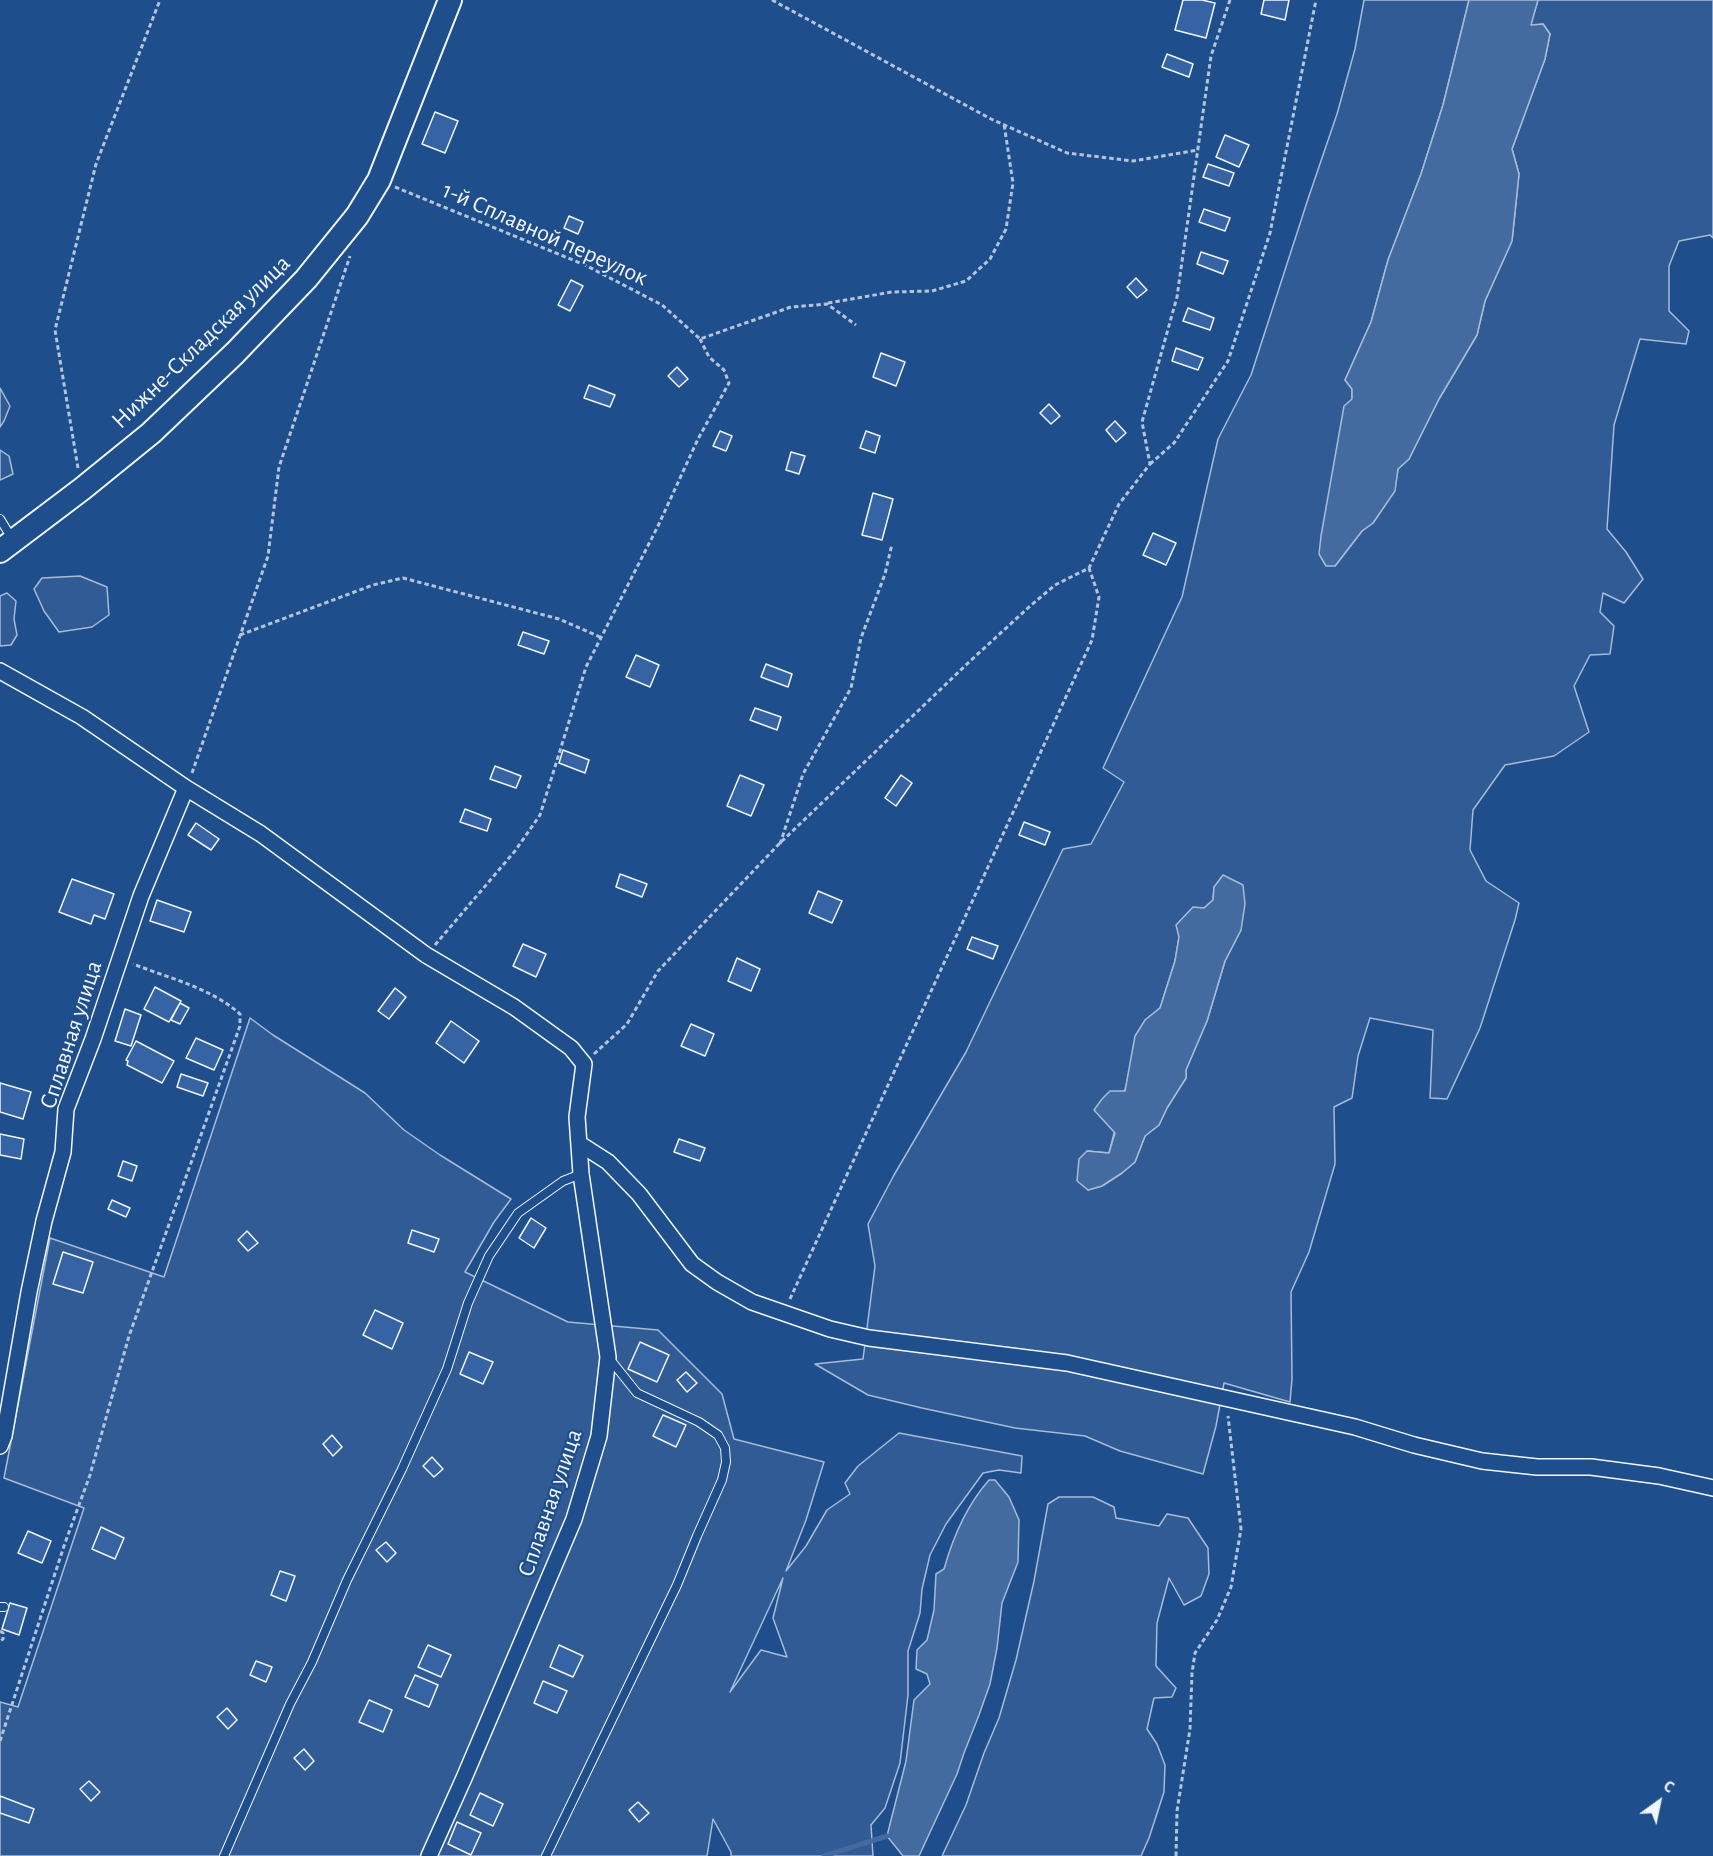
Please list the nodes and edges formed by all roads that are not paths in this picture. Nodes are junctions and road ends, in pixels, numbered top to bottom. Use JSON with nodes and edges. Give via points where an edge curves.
{"nodes":[{"id":1,"x":450,"y":0,"type":"edge"},
{"id":2,"x":0,"y":519,"type":"edge"},
{"id":3,"x":7,"y":546,"type":"edge"},
{"id":4,"x":0,"y":671,"type":"edge"},
{"id":5,"x":186,"y":788,"type":"junction"},
{"id":6,"x":580,"y":1144,"type":"junction"},
{"id":7,"x":581,"y":1174,"type":"junction"},
{"id":8,"x":608,"y":1357,"type":"junction"},
{"id":9,"x":0,"y":1446,"type":"edge"},
{"id":10,"x":1713,"y":1488,"type":"edge"},
{"id":11,"x":224,"y":1856,"type":"edge"},
{"id":12,"x":429,"y":1856,"type":"edge"},
{"id":13,"x":546,"y":1856,"type":"edge"}],
"edges":[{"from":1,"to":3,"type":"street","name":"Нижне-Складская улица","via":[[379,180],[357,216],[306,279],[151,433]]},
{"from":2,"to":3,"type":"lane"},
{"from":4,"to":5,"type":"street","via":[[82,717]]},
{"from":5,"to":6,"type":"street","name":"Сплавная улица","via":[[261,834],[426,955],[514,1007],[571,1048],[584,1064],[577,1118]]},
{"from":5,"to":9,"type":"street","name":"Сплавная улица","via":[[141,896],[66,1109],[63,1152],[44,1221]]},
{"from":6,"to":7,"type":"street","name":"Сплавная улица"},
{"from":6,"to":10,"type":"street","via":[[608,1162],[639,1194],[692,1264],[752,1302],[830,1329],[869,1338],[1067,1363],[1355,1427],[1482,1461],[1591,1467]]},
{"from":7,"to":8,"type":"street","name":"Сплавная улица"},
{"from":7,"to":11,"type":"lane","via":[[562,1181],[518,1213],[489,1256],[468,1303],[447,1369],[290,1704]]},
{"from":8,"to":12,"type":"street","name":"Сплавная улица","via":[[599,1436],[574,1519]]},
{"from":8,"to":13,"type":"lane","via":[[637,1393],[718,1435],[726,1462],[677,1585]]}]}
